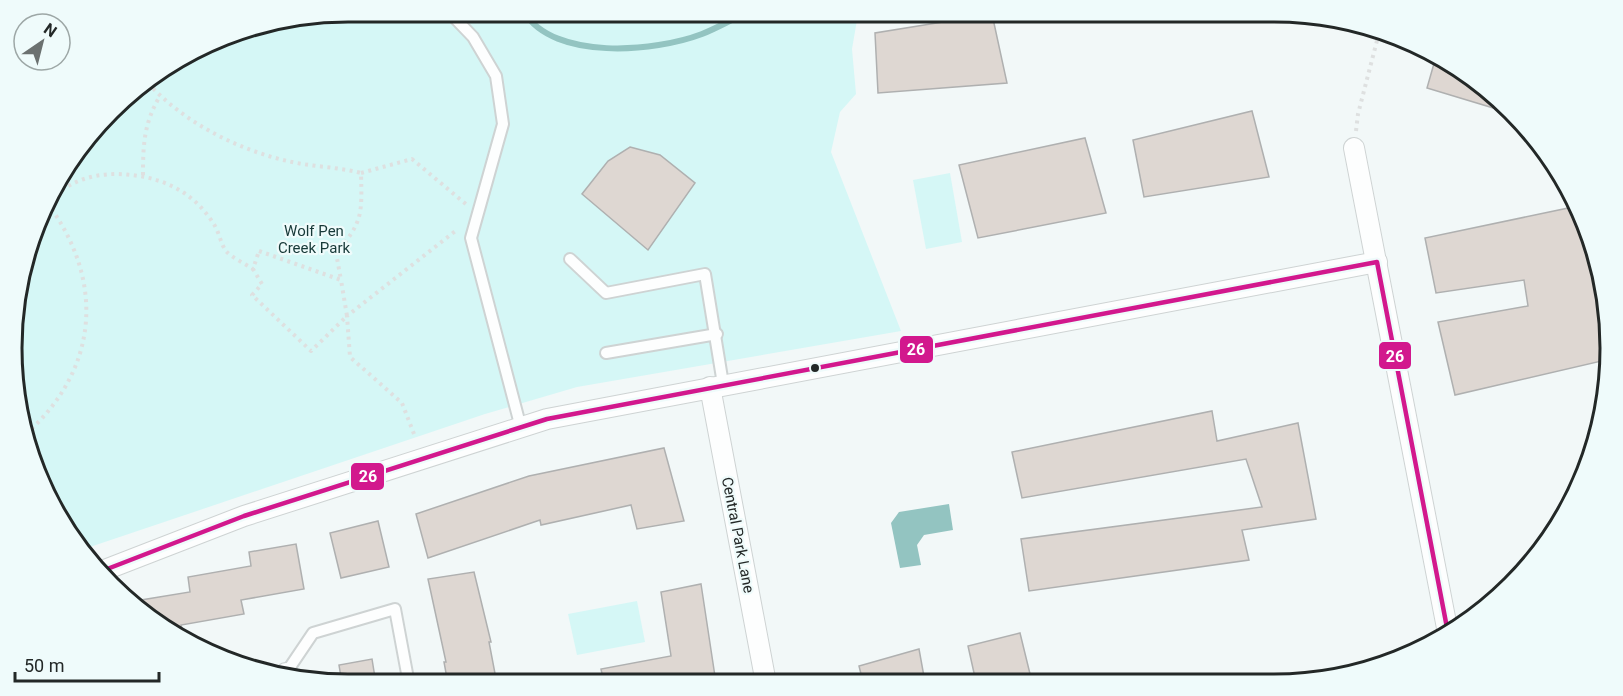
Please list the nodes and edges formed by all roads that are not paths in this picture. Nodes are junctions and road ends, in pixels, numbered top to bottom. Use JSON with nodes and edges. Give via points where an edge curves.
{"nodes":[{"id":1,"x":459,"y":22,"type":"edge"},
{"id":2,"x":1354,"y":148,"type":"road end"},
{"id":3,"x":570,"y":260,"type":"dead end"},
{"id":4,"x":1377,"y":262,"type":"junction"},
{"id":5,"x":717,"y":334,"type":"junction"},
{"id":6,"x":606,"y":353,"type":"dead end"},
{"id":7,"x":716,"y":386,"type":"junction"},
{"id":8,"x":521,"y":428,"type":"junction"},
{"id":9,"x":108,"y":568,"type":"edge"},
{"id":10,"x":1446,"y":625,"type":"edge"},
{"id":11,"x":289,"y":668,"type":"edge"},
{"id":12,"x":407,"y":674,"type":"edge"},
{"id":13,"x":764,"y":674,"type":"edge"}],
"edges":[{"from":1,"to":8,"type":"lane","via":[[473,37],[496,76],[503,124],[471,238]]},
{"from":2,"to":4,"type":"street"},
{"from":3,"to":5,"type":"lane","via":[[606,293],[705,273]]},
{"from":4,"to":7,"type":"street"},
{"from":4,"to":10,"type":"street"},
{"from":5,"to":6,"type":"lane"},
{"from":5,"to":7,"type":"lane"},
{"from":7,"to":8,"type":"street","via":[[547,419]]},
{"from":7,"to":13,"type":"street","name":"Central Park Lane"},
{"from":8,"to":9,"type":"street","via":[[244,516]]},
{"from":11,"to":12,"type":"lane","via":[[313,633],[395,609]]}]}
